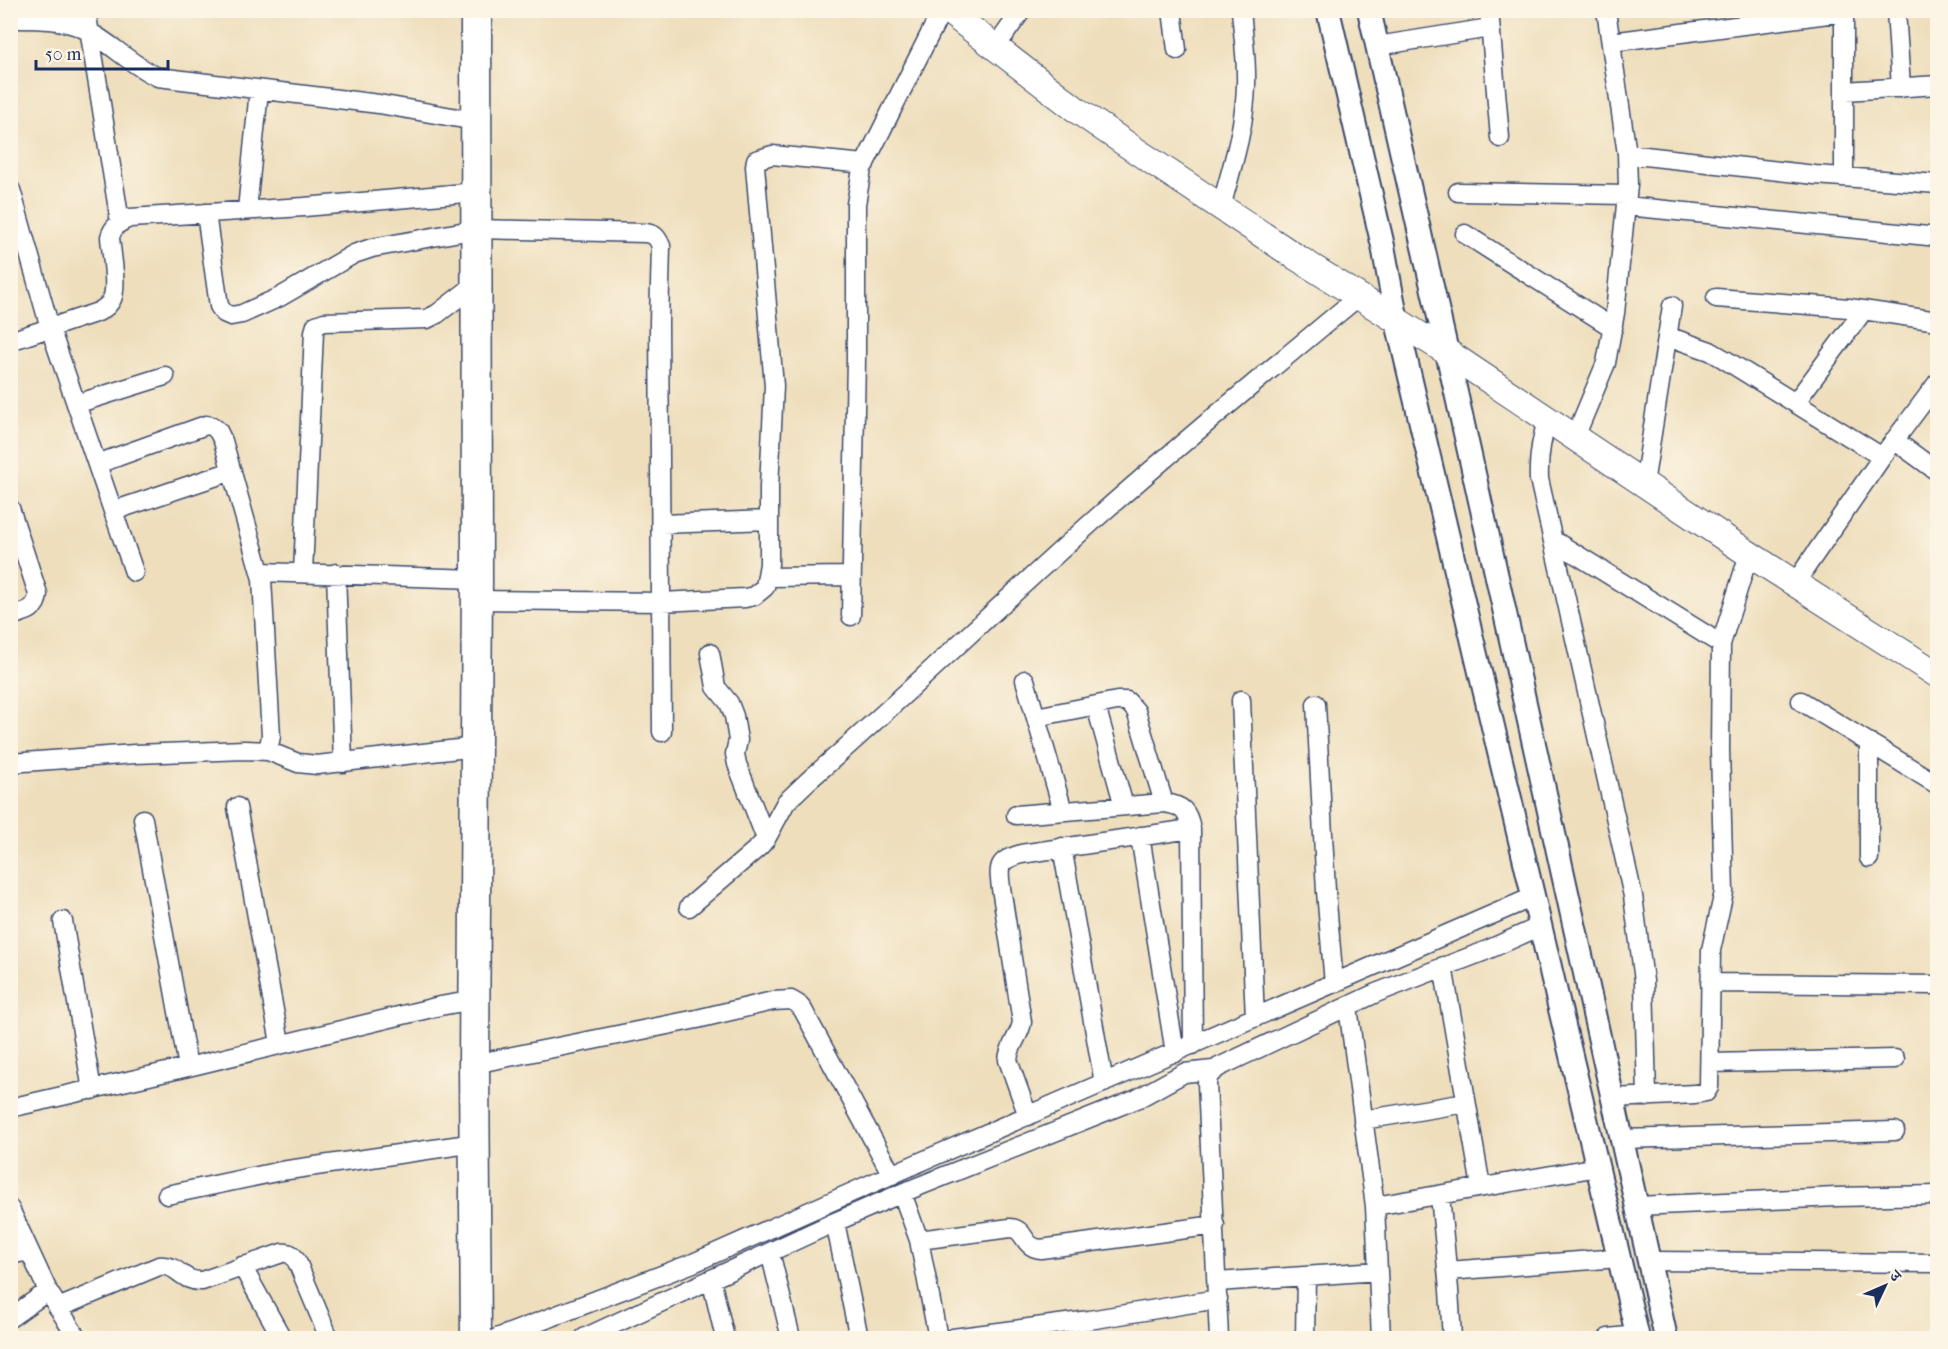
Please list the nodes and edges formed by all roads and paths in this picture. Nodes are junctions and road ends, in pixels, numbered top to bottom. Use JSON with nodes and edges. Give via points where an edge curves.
{"nodes":[{"id":1,"x":86,"y":10,"type":"edge"},
{"id":2,"x":476,"y":10,"type":"edge"},
{"id":3,"x":942,"y":10,"type":"edge"},
{"id":4,"x":947,"y":10,"type":"edge"},
{"id":5,"x":1022,"y":10,"type":"edge"},
{"id":6,"x":1172,"y":10,"type":"edge"},
{"id":7,"x":1241,"y":10,"type":"edge"},
{"id":8,"x":1328,"y":10,"type":"edge"},
{"id":9,"x":1369,"y":10,"type":"edge"},
{"id":10,"x":1606,"y":10,"type":"edge"},
{"id":11,"x":1896,"y":10,"type":"edge"},
{"id":12,"x":1844,"y":11,"type":"edge"},
{"id":13,"x":21,"y":16,"type":"edge"},
{"id":14,"x":1489,"y":19,"type":"edge"},
{"id":15,"x":89,"y":32,"type":"junction"},
{"id":16,"x":1611,"y":42,"type":"junction"},
{"id":17,"x":1377,"y":46,"type":"junction"},
{"id":18,"x":995,"y":48,"type":"junction"},
{"id":19,"x":1177,"y":50,"type":"dead end"},
{"id":20,"x":1938,"y":86,"type":"edge"},
{"id":21,"x":1901,"y":88,"type":"junction"},
{"id":22,"x":259,"y":90,"type":"junction"},
{"id":23,"x":1845,"y":91,"type":"junction"},
{"id":24,"x":475,"y":121,"type":"junction"},
{"id":25,"x":1500,"y":138,"type":"dead end"},
{"id":26,"x":1627,"y":153,"type":"junction"},
{"id":27,"x":865,"y":164,"type":"junction"},
{"id":28,"x":1844,"y":177,"type":"junction"},
{"id":29,"x":1938,"y":184,"type":"edge"},
{"id":30,"x":10,"y":190,"type":"edge"},
{"id":31,"x":477,"y":192,"type":"junction"},
{"id":32,"x":1458,"y":192,"type":"dead end"},
{"id":33,"x":1627,"y":201,"type":"junction"},
{"id":34,"x":1221,"y":207,"type":"junction"},
{"id":35,"x":247,"y":210,"type":"junction"},
{"id":36,"x":206,"y":213,"type":"junction"},
{"id":37,"x":120,"y":222,"type":"junction"},
{"id":38,"x":477,"y":229,"type":"junction"},
{"id":39,"x":1465,"y":234,"type":"dead end"},
{"id":40,"x":1938,"y":237,"type":"edge"},
{"id":41,"x":476,"y":284,"type":"junction"},
{"id":42,"x":1358,"y":297,"type":"junction"},
{"id":43,"x":1716,"y":297,"type":"dead end"},
{"id":44,"x":1672,"y":306,"type":"dead end"},
{"id":45,"x":1864,"y":310,"type":"junction"},
{"id":46,"x":1938,"y":321,"type":"edge"},
{"id":47,"x":1402,"y":324,"type":"junction"},
{"id":48,"x":50,"y":328,"type":"junction"},
{"id":49,"x":1612,"y":328,"type":"junction"},
{"id":50,"x":1667,"y":336,"type":"junction"},
{"id":51,"x":10,"y":341,"type":"edge"},
{"id":52,"x":1440,"y":347,"type":"junction"},
{"id":53,"x":165,"y":376,"type":"dead end"},
{"id":54,"x":1938,"y":382,"type":"edge"},
{"id":55,"x":1795,"y":403,"type":"junction"},
{"id":56,"x":76,"y":404,"type":"junction"},
{"id":57,"x":1548,"y":418,"type":"junction"},
{"id":58,"x":1575,"y":437,"type":"junction"},
{"id":59,"x":1894,"y":441,"type":"junction"},
{"id":60,"x":1882,"y":457,"type":"junction"},
{"id":61,"x":97,"y":464,"type":"junction"},
{"id":62,"x":232,"y":471,"type":"junction"},
{"id":63,"x":1938,"y":472,"type":"edge"},
{"id":64,"x":1644,"y":484,"type":"junction"},
{"id":65,"x":10,"y":508,"type":"edge"},
{"id":66,"x":113,"y":511,"type":"junction"},
{"id":67,"x":769,"y":520,"type":"junction"},
{"id":68,"x":661,"y":524,"type":"junction"},
{"id":69,"x":1553,"y":540,"type":"junction"},
{"id":70,"x":1749,"y":554,"type":"junction"},
{"id":71,"x":134,"y":572,"type":"dead end"},
{"id":72,"x":260,"y":572,"type":"junction"},
{"id":73,"x":303,"y":572,"type":"junction"},
{"id":74,"x":336,"y":573,"type":"junction"},
{"id":75,"x":851,"y":576,"type":"junction"},
{"id":76,"x":768,"y":577,"type":"junction"},
{"id":77,"x":1795,"y":583,"type":"junction"},
{"id":78,"x":477,"y":590,"type":"junction"},
{"id":79,"x":661,"y":602,"type":"junction"},
{"id":80,"x":10,"y":616,"type":"edge"},
{"id":81,"x":850,"y":616,"type":"dead end"},
{"id":82,"x":1721,"y":644,"type":"junction"},
{"id":83,"x":710,"y":653,"type":"dead end"},
{"id":84,"x":1938,"y":675,"type":"edge"},
{"id":85,"x":1025,"y":681,"type":"dead end"},
{"id":86,"x":1241,"y":700,"type":"dead end"},
{"id":87,"x":1801,"y":700,"type":"dead end"},
{"id":88,"x":1316,"y":704,"type":"dead end"},
{"id":89,"x":1096,"y":705,"type":"junction"},
{"id":90,"x":1036,"y":717,"type":"junction"},
{"id":91,"x":662,"y":732,"type":"dead end"},
{"id":92,"x":1869,"y":742,"type":"junction"},
{"id":93,"x":476,"y":747,"type":"junction"},
{"id":94,"x":268,"y":751,"type":"junction"},
{"id":95,"x":343,"y":763,"type":"junction"},
{"id":96,"x":10,"y":764,"type":"edge"},
{"id":97,"x":1938,"y":785,"type":"edge"},
{"id":98,"x":1164,"y":803,"type":"junction"},
{"id":99,"x":1124,"y":806,"type":"junction"},
{"id":100,"x":237,"y":807,"type":"dead end"},
{"id":101,"x":1063,"y":811,"type":"junction"},
{"id":102,"x":1016,"y":814,"type":"dead end"},
{"id":103,"x":142,"y":819,"type":"dead end"},
{"id":104,"x":1191,"y":829,"type":"junction"},
{"id":105,"x":1140,"y":836,"type":"junction"},
{"id":106,"x":766,"y":839,"type":"junction"},
{"id":107,"x":1062,"y":848,"type":"junction"},
{"id":108,"x":1869,"y":858,"type":"dead end"},
{"id":109,"x":1533,"y":897,"type":"junction"},
{"id":110,"x":689,"y":907,"type":"dead end"},
{"id":111,"x":63,"y":921,"type":"dead end"},
{"id":112,"x":1541,"y":926,"type":"junction"},
{"id":113,"x":1443,"y":966,"type":"junction"},
{"id":114,"x":1710,"y":983,"type":"junction"},
{"id":115,"x":1334,"y":984,"type":"junction"},
{"id":116,"x":1938,"y":984,"type":"edge"},
{"id":117,"x":475,"y":1000,"type":"junction"},
{"id":118,"x":1348,"y":1006,"type":"junction"},
{"id":119,"x":1255,"y":1018,"type":"junction"},
{"id":120,"x":280,"y":1043,"type":"junction"},
{"id":121,"x":1193,"y":1045,"type":"junction"},
{"id":122,"x":1175,"y":1053,"type":"junction"},
{"id":123,"x":1895,"y":1059,"type":"dead end"},
{"id":124,"x":1710,"y":1063,"type":"junction"},
{"id":125,"x":474,"y":1064,"type":"junction"},
{"id":126,"x":188,"y":1067,"type":"junction"},
{"id":127,"x":1213,"y":1070,"type":"junction"},
{"id":128,"x":1104,"y":1083,"type":"junction"},
{"id":129,"x":92,"y":1090,"type":"junction"},
{"id":130,"x":1647,"y":1097,"type":"junction"},
{"id":131,"x":1613,"y":1098,"type":"junction"},
{"id":132,"x":1466,"y":1103,"type":"junction"},
{"id":133,"x":10,"y":1108,"type":"edge"},
{"id":134,"x":1028,"y":1116,"type":"junction"},
{"id":135,"x":1363,"y":1120,"type":"junction"},
{"id":136,"x":1895,"y":1131,"type":"dead end"},
{"id":137,"x":1622,"y":1139,"type":"junction"},
{"id":138,"x":475,"y":1143,"type":"junction"},
{"id":139,"x":1598,"y":1167,"type":"junction"},
{"id":140,"x":891,"y":1175,"type":"junction"},
{"id":141,"x":1481,"y":1187,"type":"junction"},
{"id":142,"x":902,"y":1193,"type":"junction"},
{"id":143,"x":167,"y":1195,"type":"dead end"},
{"id":144,"x":1440,"y":1195,"type":"junction"},
{"id":145,"x":1938,"y":1196,"type":"edge"},
{"id":146,"x":1375,"y":1206,"type":"junction"},
{"id":147,"x":1637,"y":1206,"type":"junction"},
{"id":148,"x":10,"y":1209,"type":"edge"},
{"id":149,"x":835,"y":1222,"type":"junction"},
{"id":150,"x":1215,"y":1225,"type":"junction"},
{"id":151,"x":919,"y":1240,"type":"junction"},
{"id":152,"x":28,"y":1251,"type":"junction"},
{"id":153,"x":770,"y":1252,"type":"junction"},
{"id":154,"x":10,"y":1256,"type":"edge"},
{"id":155,"x":1619,"y":1258,"type":"junction"},
{"id":156,"x":1649,"y":1261,"type":"junction"},
{"id":157,"x":1938,"y":1263,"type":"edge"},
{"id":158,"x":242,"y":1266,"type":"junction"},
{"id":159,"x":1378,"y":1271,"type":"junction"},
{"id":160,"x":1448,"y":1271,"type":"junction"},
{"id":161,"x":1306,"y":1276,"type":"junction"},
{"id":162,"x":711,"y":1279,"type":"junction"},
{"id":163,"x":1218,"y":1290,"type":"junction"},
{"id":164,"x":48,"y":1291,"type":"junction"},
{"id":165,"x":58,"y":1308,"type":"junction"},
{"id":166,"x":10,"y":1318,"type":"edge"},
{"id":167,"x":1637,"y":1337,"type":"edge"},
{"id":168,"x":77,"y":1338,"type":"edge"},
{"id":169,"x":282,"y":1338,"type":"edge"},
{"id":170,"x":329,"y":1338,"type":"edge"},
{"id":171,"x":476,"y":1338,"type":"edge"},
{"id":172,"x":497,"y":1338,"type":"edge"},
{"id":173,"x":584,"y":1338,"type":"edge"},
{"id":174,"x":725,"y":1338,"type":"edge"},
{"id":175,"x":791,"y":1338,"type":"edge"},
{"id":176,"x":859,"y":1338,"type":"edge"},
{"id":177,"x":938,"y":1338,"type":"edge"},
{"id":178,"x":953,"y":1338,"type":"edge"},
{"id":179,"x":1219,"y":1338,"type":"edge"},
{"id":180,"x":1305,"y":1338,"type":"edge"},
{"id":181,"x":1381,"y":1338,"type":"edge"},
{"id":182,"x":1452,"y":1338,"type":"edge"},
{"id":183,"x":1608,"y":1338,"type":"edge"},
{"id":184,"x":1666,"y":1338,"type":"edge"}],
"edges":[{"from":1,"to":15,"type":"street"},
{"from":2,"to":24,"type":"highway"},
{"from":3,"to":27,"type":"street"},
{"from":4,"to":18,"type":"main road"},
{"from":5,"to":18,"type":"street"},
{"from":6,"to":19,"type":"street"},
{"from":7,"to":34,"type":"street","via":[[1246,67],[1244,102],[1238,145]]},
{"from":8,"to":47,"type":"street"},
{"from":9,"to":17,"type":"street"},
{"from":10,"to":16,"type":"street"},
{"from":11,"to":21,"type":"street"},
{"from":12,"to":16,"type":"street"},
{"from":12,"to":23,"type":"street"},
{"from":13,"to":15,"type":"street","via":[[68,23]]},
{"from":14,"to":17,"type":"street"},
{"from":14,"to":25,"type":"street"},
{"from":15,"to":22,"type":"street","via":[[131,63],[158,76]]},
{"from":15,"to":37,"type":"street"},
{"from":16,"to":26,"type":"street"},
{"from":17,"to":52,"type":"street"},
{"from":18,"to":34,"type":"main road","via":[[1078,111]]},
{"from":20,"to":21,"type":"street"},
{"from":21,"to":23,"type":"street"},
{"from":22,"to":24,"type":"street","via":[[379,104]]},
{"from":22,"to":35,"type":"street"},
{"from":23,"to":28,"type":"street"},
{"from":24,"to":31,"type":"highway"},
{"from":26,"to":28,"type":"street"},
{"from":26,"to":33,"type":"street"},
{"from":27,"to":67,"type":"street","via":[[772,155],[756,160],[774,386]]},
{"from":27,"to":75,"type":"street","via":[[856,204]]},
{"from":28,"to":29,"type":"street"},
{"from":30,"to":48,"type":"street"},
{"from":31,"to":35,"type":"street"},
{"from":31,"to":38,"type":"highway"},
{"from":32,"to":33,"type":"street"},
{"from":33,"to":40,"type":"street"},
{"from":33,"to":49,"type":"street"},
{"from":34,"to":42,"type":"main road"},
{"from":35,"to":36,"type":"street"},
{"from":36,"to":37,"type":"street"},
{"from":36,"to":38,"type":"street","via":[[219,306],[231,316],[280,297],[354,254]]},
{"from":37,"to":48,"type":"street","via":[[110,237],[112,299],[98,312]]},
{"from":38,"to":41,"type":"highway"},
{"from":38,"to":68,"type":"street","via":[[645,233],[658,238]]},
{"from":39,"to":49,"type":"street"},
{"from":41,"to":73,"type":"street","via":[[427,319],[316,325]]},
{"from":41,"to":78,"type":"highway"},
{"from":42,"to":47,"type":"main road"},
{"from":42,"to":106,"type":"street","via":[[1101,514],[808,781],[786,802]]},
{"from":43,"to":45,"type":"street"},
{"from":44,"to":50,"type":"street"},
{"from":45,"to":46,"type":"street"},
{"from":45,"to":55,"type":"street"},
{"from":47,"to":52,"type":"main road"},
{"from":47,"to":109,"type":"street"},
{"from":48,"to":51,"type":"street"},
{"from":48,"to":56,"type":"street"},
{"from":49,"to":58,"type":"street","via":[[1606,363]]},
{"from":50,"to":55,"type":"street","via":[[1710,351]]},
{"from":50,"to":64,"type":"street"},
{"from":52,"to":57,"type":"main road"},
{"from":52,"to":131,"type":"street"},
{"from":53,"to":56,"type":"street"},
{"from":54,"to":59,"type":"street"},
{"from":55,"to":60,"type":"street"},
{"from":56,"to":61,"type":"street"},
{"from":57,"to":58,"type":"main road"},
{"from":57,"to":69,"type":"street","via":[[1538,459]]},
{"from":58,"to":64,"type":"main road"},
{"from":59,"to":60,"type":"street"},
{"from":59,"to":63,"type":"street"},
{"from":60,"to":77,"type":"street"},
{"from":61,"to":62,"type":"street","via":[[206,425],[218,431]]},
{"from":61,"to":66,"type":"street"},
{"from":62,"to":66,"type":"street"},
{"from":62,"to":72,"type":"street"},
{"from":64,"to":70,"type":"main road"},
{"from":65,"to":80,"type":"street","via":[[38,594],[34,607]]},
{"from":66,"to":71,"type":"street"},
{"from":67,"to":68,"type":"street"},
{"from":67,"to":76,"type":"street"},
{"from":68,"to":79,"type":"street"},
{"from":69,"to":82,"type":"street"},
{"from":69,"to":130,"type":"street","via":[[1633,896],[1644,981]]},
{"from":70,"to":77,"type":"main road"},
{"from":70,"to":82,"type":"street"},
{"from":72,"to":73,"type":"street"},
{"from":72,"to":94,"type":"street","via":[[271,736]]},
{"from":73,"to":74,"type":"street"},
{"from":74,"to":78,"type":"street"},
{"from":74,"to":95,"type":"street"},
{"from":75,"to":76,"type":"street"},
{"from":75,"to":81,"type":"street"},
{"from":76,"to":79,"type":"street","via":[[765,587],[754,596]]},
{"from":77,"to":84,"type":"main road"},
{"from":78,"to":79,"type":"street"},
{"from":78,"to":93,"type":"highway"},
{"from":79,"to":91,"type":"street"},
{"from":82,"to":114,"type":"street","via":[[1724,892],[1713,938]]},
{"from":83,"to":106,"type":"street","via":[[716,687],[734,716],[736,764]]},
{"from":85,"to":90,"type":"street"},
{"from":86,"to":119,"type":"street"},
{"from":87,"to":92,"type":"street"},
{"from":88,"to":115,"type":"street"},
{"from":89,"to":90,"type":"street"},
{"from":89,"to":98,"type":"street","via":[[1126,701],[1136,711]]},
{"from":89,"to":99,"type":"street"},
{"from":90,"to":101,"type":"street"},
{"from":92,"to":97,"type":"street"},
{"from":92,"to":108,"type":"street"},
{"from":93,"to":95,"type":"street"},
{"from":93,"to":117,"type":"highway"},
{"from":94,"to":95,"type":"street","via":[[305,765]]},
{"from":94,"to":96,"type":"street","via":[[135,754]]},
{"from":98,"to":99,"type":"street"},
{"from":98,"to":104,"type":"street","via":[[1182,807]]},
{"from":99,"to":101,"type":"street"},
{"from":100,"to":120,"type":"street"},
{"from":101,"to":102,"type":"street"},
{"from":103,"to":126,"type":"street"},
{"from":104,"to":105,"type":"street"},
{"from":104,"to":121,"type":"street"},
{"from":105,"to":107,"type":"street"},
{"from":105,"to":122,"type":"street"},
{"from":106,"to":110,"type":"street"},
{"from":107,"to":128,"type":"street"},
{"from":107,"to":134,"type":"street","via":[[1007,858],[998,870],[1022,1022],[1008,1051],[1008,1060]]},
{"from":109,"to":112,"type":"street"},
{"from":109,"to":115,"type":"street"},
{"from":111,"to":129,"type":"street"},
{"from":112,"to":113,"type":"street"},
{"from":112,"to":139,"type":"street"},
{"from":113,"to":118,"type":"street"},
{"from":113,"to":132,"type":"street"},
{"from":114,"to":116,"type":"street"},
{"from":114,"to":124,"type":"street"},
{"from":115,"to":119,"type":"street"},
{"from":117,"to":120,"type":"street"},
{"from":117,"to":125,"type":"highway"},
{"from":118,"to":127,"type":"street"},
{"from":118,"to":135,"type":"street"},
{"from":119,"to":121,"type":"street"},
{"from":120,"to":126,"type":"street"},
{"from":121,"to":122,"type":"street"},
{"from":122,"to":128,"type":"street"},
{"from":123,"to":124,"type":"street"},
{"from":124,"to":130,"type":"street","via":[[1706,1092]]},
{"from":125,"to":138,"type":"highway"},
{"from":125,"to":140,"type":"street","via":[[791,1000],[803,1010]]},
{"from":126,"to":129,"type":"street"},
{"from":127,"to":142,"type":"street","via":[[1184,1073],[1137,1099]]},
{"from":127,"to":150,"type":"street","via":[[1207,1083]]},
{"from":128,"to":134,"type":"street"},
{"from":129,"to":133,"type":"street"},
{"from":130,"to":131,"type":"street"},
{"from":131,"to":137,"type":"street"},
{"from":132,"to":135,"type":"street"},
{"from":132,"to":141,"type":"street"},
{"from":134,"to":140,"type":"street"},
{"from":135,"to":146,"type":"street"},
{"from":136,"to":137,"type":"street"},
{"from":137,"to":147,"type":"street"},
{"from":138,"to":143,"type":"street","via":[[281,1171]]},
{"from":138,"to":171,"type":"highway"},
{"from":139,"to":141,"type":"street"},
{"from":139,"to":155,"type":"street"},
{"from":140,"to":172,"type":"street","via":[[693,1263]]},
{"from":141,"to":144,"type":"street"},
{"from":142,"to":149,"type":"street"},
{"from":142,"to":151,"type":"street"},
{"from":144,"to":146,"type":"street"},
{"from":144,"to":160,"type":"street"},
{"from":145,"to":147,"type":"street"},
{"from":146,"to":159,"type":"street"},
{"from":147,"to":156,"type":"street"},
{"from":148,"to":152,"type":"street"},
{"from":149,"to":153,"type":"street"},
{"from":149,"to":176,"type":"street"},
{"from":150,"to":151,"type":"street","via":[[1041,1249],[1032,1248],[1016,1228]]},
{"from":150,"to":163,"type":"street"},
{"from":151,"to":177,"type":"street"},
{"from":152,"to":154,"type":"street"},
{"from":152,"to":164,"type":"street"},
{"from":153,"to":162,"type":"street"},
{"from":153,"to":175,"type":"street"},
{"from":155,"to":160,"type":"street"},
{"from":155,"to":167,"type":"street"},
{"from":156,"to":157,"type":"street"},
{"from":156,"to":184,"type":"street"},
{"from":158,"to":165,"type":"street","via":[[192,1281],[167,1265],[159,1266]]},
{"from":158,"to":169,"type":"street"},
{"from":158,"to":170,"type":"street","via":[[282,1253],[293,1255]]},
{"from":159,"to":161,"type":"street"},
{"from":159,"to":181,"type":"street"},
{"from":160,"to":182,"type":"street"},
{"from":161,"to":163,"type":"street"},
{"from":161,"to":180,"type":"street"},
{"from":162,"to":173,"type":"street"},
{"from":162,"to":174,"type":"street"},
{"from":163,"to":178,"type":"street","via":[[1089,1320]]},
{"from":163,"to":179,"type":"street"},
{"from":164,"to":165,"type":"street"},
{"from":164,"to":166,"type":"street"},
{"from":165,"to":168,"type":"street"},
{"from":167,"to":183,"type":"street"}]}
